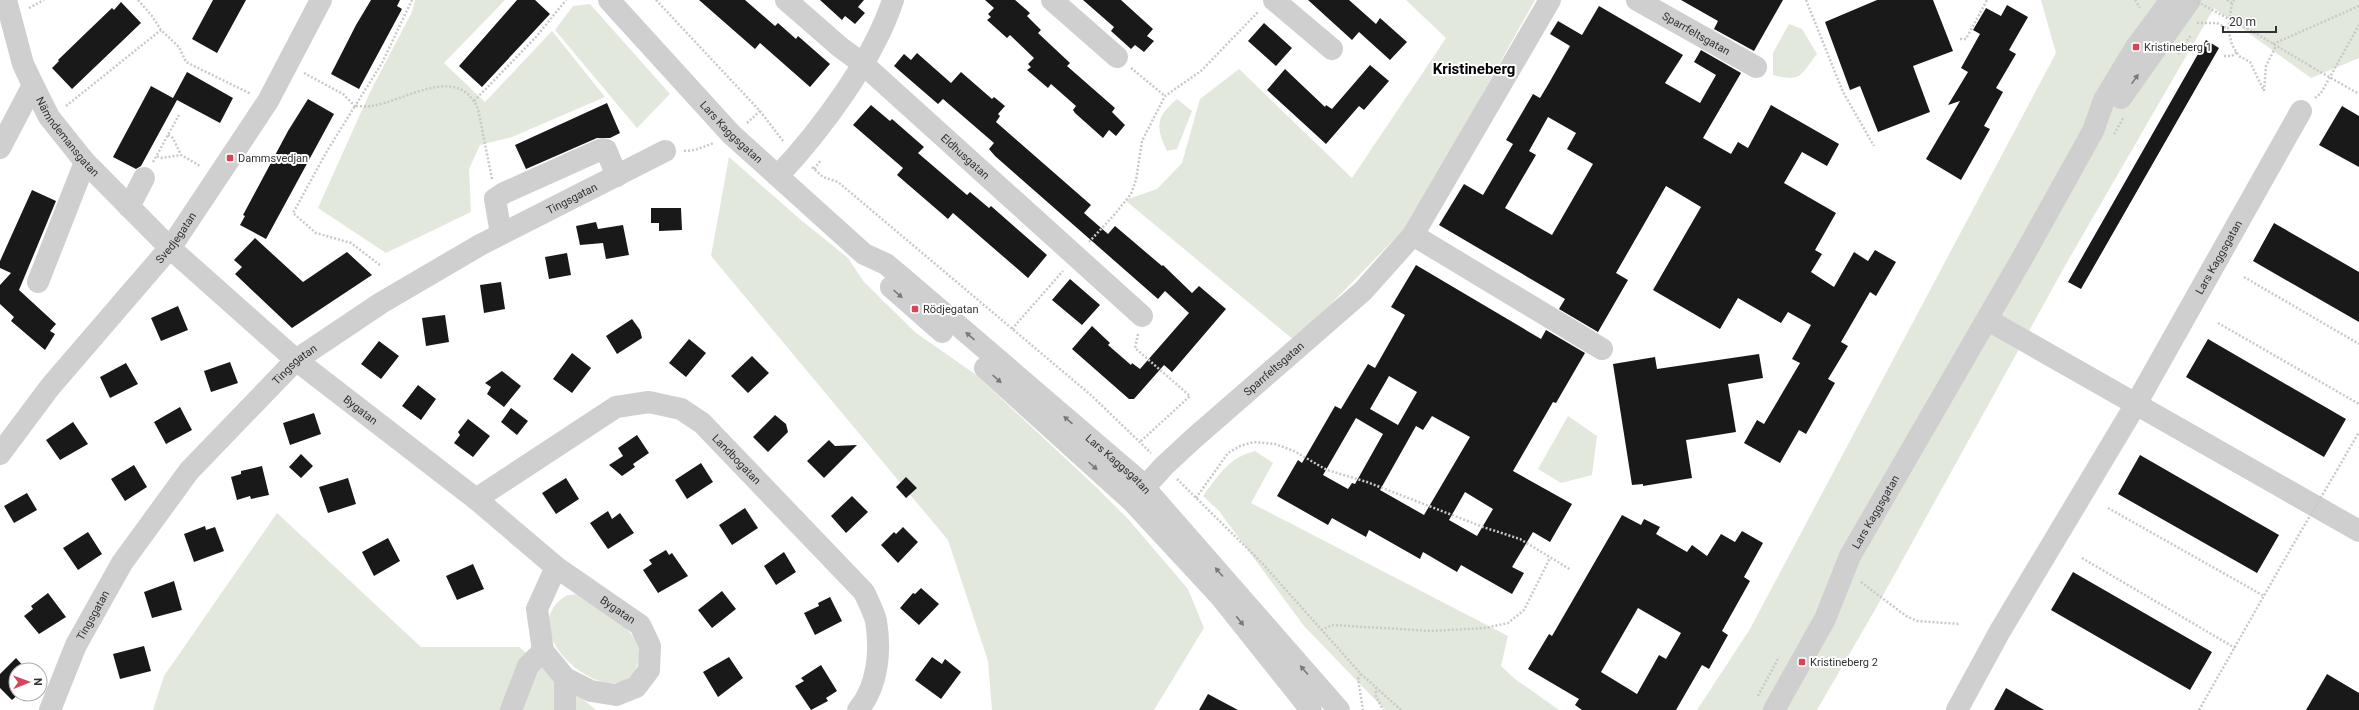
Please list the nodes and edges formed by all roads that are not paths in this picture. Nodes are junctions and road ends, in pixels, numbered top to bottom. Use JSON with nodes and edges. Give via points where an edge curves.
{"nodes":[{"id":1,"x":321,"y":0,"type":"edge"},
{"id":2,"x":609,"y":0,"type":"edge"},
{"id":3,"x":786,"y":0,"type":"edge"},
{"id":4,"x":893,"y":0,"type":"edge"},
{"id":5,"x":1052,"y":0,"type":"edge"},
{"id":6,"x":1550,"y":0,"type":"edge"},
{"id":7,"x":1637,"y":0,"type":"edge"},
{"id":8,"x":2171,"y":0,"type":"edge"},
{"id":9,"x":2190,"y":0,"type":"edge"},
{"id":10,"x":15,"y":5,"type":"edge"},
{"id":11,"x":1266,"y":5,"type":"edge"},
{"id":12,"x":1332,"y":49,"type":"dead end"},
{"id":13,"x":1117,"y":57,"type":"road end"},
{"id":14,"x":863,"y":64,"type":"junction"},
{"id":15,"x":1756,"y":67,"type":"dead end"},
{"id":16,"x":33,"y":85,"type":"junction"},
{"id":17,"x":2301,"y":111,"type":"road end"},
{"id":18,"x":2093,"y":131,"type":"junction"},
{"id":19,"x":0,"y":148,"type":"edge"},
{"id":20,"x":665,"y":151,"type":"dead end"},
{"id":21,"x":85,"y":162,"type":"junction"},
{"id":22,"x":617,"y":176,"type":"junction"},
{"id":23,"x":778,"y":176,"type":"junction"},
{"id":24,"x":144,"y":178,"type":"road end"},
{"id":25,"x":129,"y":207,"type":"junction"},
{"id":26,"x":501,"y":234,"type":"junction"},
{"id":27,"x":1413,"y":235,"type":"junction"},
{"id":28,"x":170,"y":248,"type":"junction"},
{"id":29,"x":38,"y":282,"type":"dead end"},
{"id":30,"x":1142,"y":316,"type":"road end"},
{"id":31,"x":1988,"y":320,"type":"junction"},
{"id":32,"x":1602,"y":349,"type":"dead end"},
{"id":33,"x":296,"y":360,"type":"junction"},
{"id":34,"x":2136,"y":404,"type":"junction"},
{"id":35,"x":0,"y":454,"type":"edge"},
{"id":36,"x":1139,"y":494,"type":"junction"},
{"id":37,"x":476,"y":499,"type":"junction"},
{"id":38,"x":2359,"y":531,"type":"edge"},
{"id":39,"x":556,"y":567,"type":"junction"},
{"id":40,"x":543,"y":651,"type":"junction"},
{"id":41,"x":565,"y":678,"type":"junction"},
{"id":42,"x":1311,"y":704,"type":"edge"},
{"id":43,"x":50,"y":710,"type":"edge"},
{"id":44,"x":511,"y":710,"type":"edge"},
{"id":45,"x":565,"y":710,"type":"edge"},
{"id":46,"x":858,"y":710,"type":"edge"},
{"id":47,"x":1339,"y":710,"type":"edge"},
{"id":48,"x":1774,"y":710,"type":"edge"},
{"id":49,"x":1957,"y":710,"type":"edge"}],
"edges":[{"from":1,"to":28,"type":"street","name":"Svedjegatan","via":[[268,101]]},
{"from":2,"to":23,"type":"street","name":"Lars Kaggsgatan","via":[[732,134]]},
{"from":3,"to":14,"type":"street","name":"Eldhusgatan"},
{"from":4,"to":14,"type":"street","via":[[888,16]]},
{"from":5,"to":13,"type":"street"},
{"from":6,"to":27,"type":"street","name":"Sparrfeltsgatan"},
{"from":7,"to":15,"type":"street","name":"Sparrfeltsgatan"},
{"from":8,"to":18,"type":"street","name":"Lars Kaggsgatan","via":[[2136,47],[2104,100]]},
{"from":18,"to":9,"type":"street","name":"Lars Kaggsgatan","one_way":true,"via":[[2114,108]]},
{"from":10,"to":16,"type":"street","name":"Nämndemansgatan","via":[[23,64]]},
{"from":11,"to":12,"type":"street"},
{"from":14,"to":23,"type":"street","via":[[798,155]]},
{"from":14,"to":30,"type":"street","name":"Eldhusgatan"},
{"from":16,"to":19,"type":"street"},
{"from":16,"to":21,"type":"street","name":"Nämndemansgatan","via":[[49,117]]},
{"from":17,"to":34,"type":"street","name":"Lars Kaggsgatan"},
{"from":18,"to":31,"type":"street","name":"Lars Kaggsgatan"},
{"from":20,"to":22,"type":"street","name":"Tingsgatan"},
{"from":21,"to":25,"type":"street","name":"Nämndemansgatan"},
{"from":21,"to":29,"type":"street"},
{"from":22,"to":26,"type":"street","name":"Tingsgatan"},
{"from":22,"to":26,"type":"street","via":[[606,150],[602,149],[546,173],[495,199]]},
{"from":23,"to":36,"type":"street","name":"Lars Kaggsgatan","via":[[864,254],[886,264],[905,280]]},
{"from":24,"to":25,"type":"street"},
{"from":25,"to":28,"type":"street","name":"Nämndemansgatan"},
{"from":26,"to":33,"type":"street","name":"Tingsgatan","via":[[380,303]]},
{"from":27,"to":32,"type":"street"},
{"from":27,"to":36,"type":"street","name":"Sparrfeltsgatan","via":[[1363,291],[1164,466]]},
{"from":28,"to":33,"type":"street","name":"Bygatan"},
{"from":28,"to":35,"type":"street","name":"Svedjegatan","via":[[50,387]]},
{"from":31,"to":34,"type":"street"},
{"from":31,"to":48,"type":"street","name":"Lars Kaggsgatan","via":[[1850,556],[1825,619]]},
{"from":33,"to":37,"type":"street","name":"Bygatan"},
{"from":33,"to":43,"type":"street","name":"Tingsgatan","via":[[189,471],[122,563],[76,645]]},
{"from":34,"to":38,"type":"street"},
{"from":34,"to":49,"type":"street","name":"Lars Kaggsgatan","via":[[2000,631]]},
{"from":36,"to":42,"type":"street","name":"Lars Kaggsgatan"},
{"from":37,"to":39,"type":"street","name":"Bygatan"},
{"from":37,"to":46,"type":"street","name":"Landbogatan","via":[[616,407],[649,402],[681,409],[702,423],[864,592],[876,621],[878,666],[863,704]]},
{"from":39,"to":40,"type":"street","via":[[537,609]]},
{"from":39,"to":41,"type":"street","name":"Bygatan","via":[[640,625],[650,646],[649,670],[636,687],[616,695],[591,691]]},
{"from":40,"to":41,"type":"street","name":"Bygatan"},
{"from":40,"to":44,"type":"street","via":[[528,666]]},
{"from":41,"to":45,"type":"street"},
{"from":42,"to":47,"type":"street","name":"Lars Kaggsgatan"}]}
